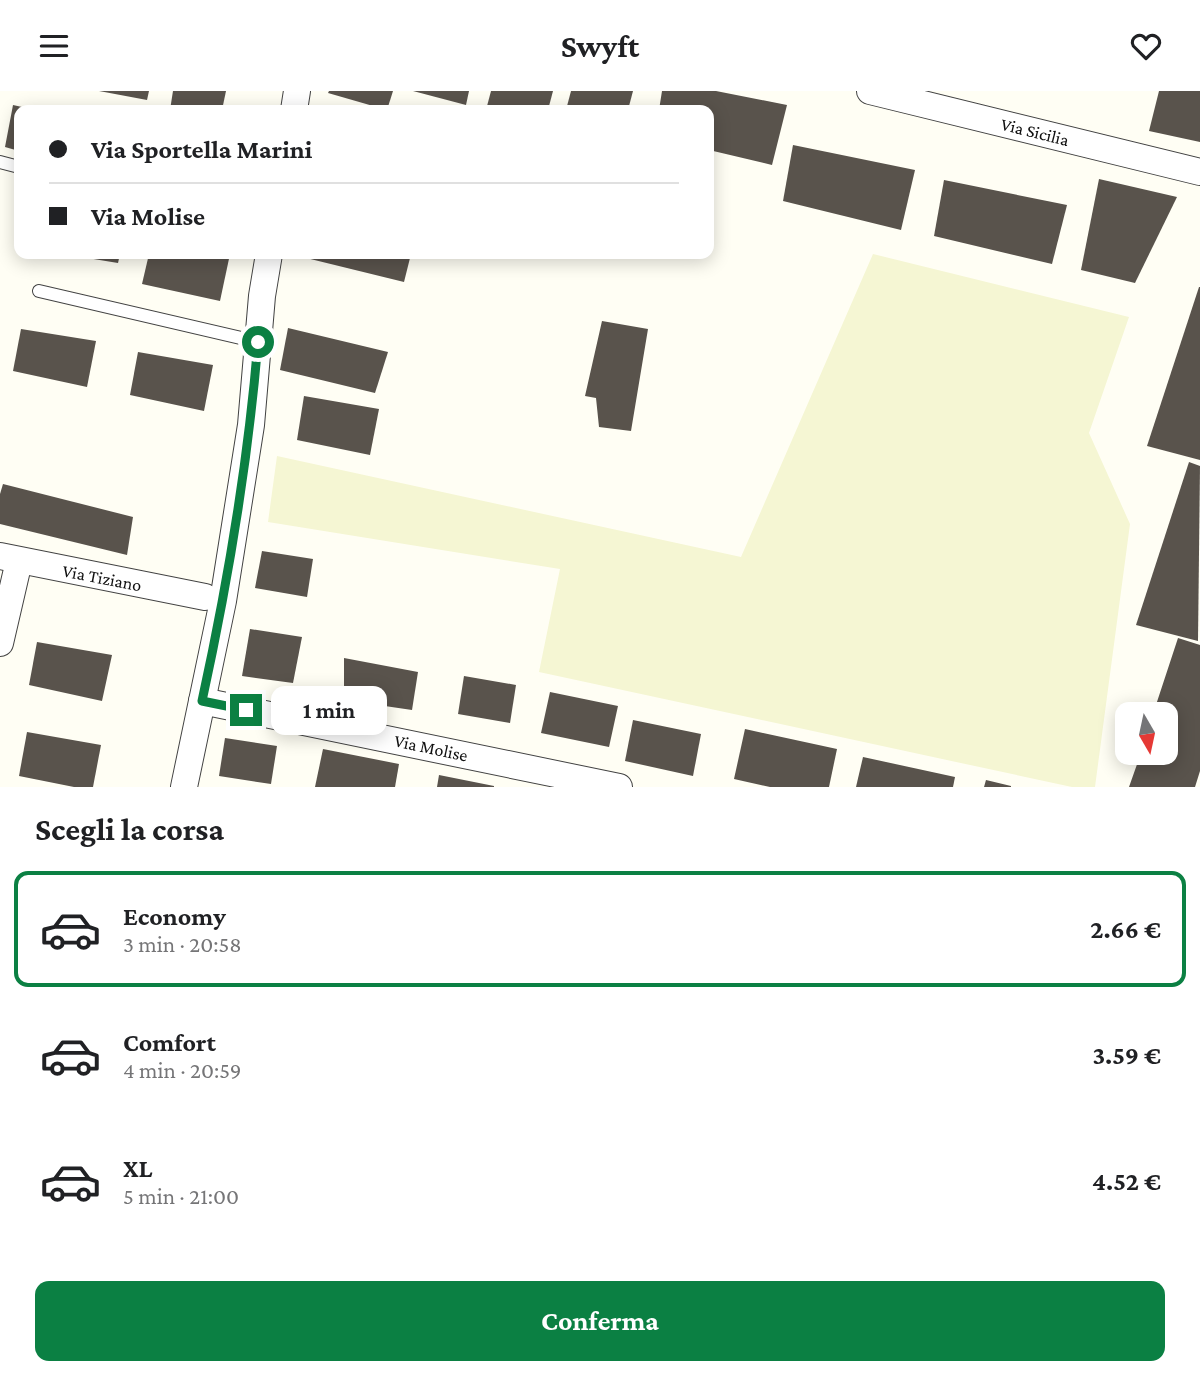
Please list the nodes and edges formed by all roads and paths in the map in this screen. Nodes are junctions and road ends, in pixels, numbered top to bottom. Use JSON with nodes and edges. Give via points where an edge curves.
{"nodes":[{"id":1,"x":870,"y":91,"type":"edge"},
{"id":2,"x":946,"y":100,"type":"edge"},
{"id":3,"x":1200,"y":172,"type":"edge"},
{"id":4,"x":268,"y":259,"type":"edge"},
{"id":5,"x":39,"y":291,"type":"dead end"},
{"id":6,"x":258,"y":342,"type":"junction"},
{"id":7,"x":9,"y":559,"type":"edge"},
{"id":8,"x":205,"y":597,"type":"dead end"},
{"id":9,"x":0,"y":643,"type":"edge"},
{"id":10,"x":202,"y":701,"type":"junction"},
{"id":11,"x":184,"y":787,"type":"edge"},
{"id":12,"x":619,"y":787,"type":"edge"}],
"edges":[{"from":1,"to":2,"type":"street","name":"Via Sicilia"},
{"from":2,"to":3,"type":"street","name":"Via Sicilia"},
{"from":4,"to":6,"type":"street"},
{"from":5,"to":6,"type":"lane"},
{"from":6,"to":10,"type":"street","via":[[251,425]]},
{"from":7,"to":8,"type":"street","name":"Via Tiziano"},
{"from":7,"to":9,"type":"street"},
{"from":10,"to":11,"type":"street"},
{"from":10,"to":12,"type":"street","name":"Via Molise"}]}
